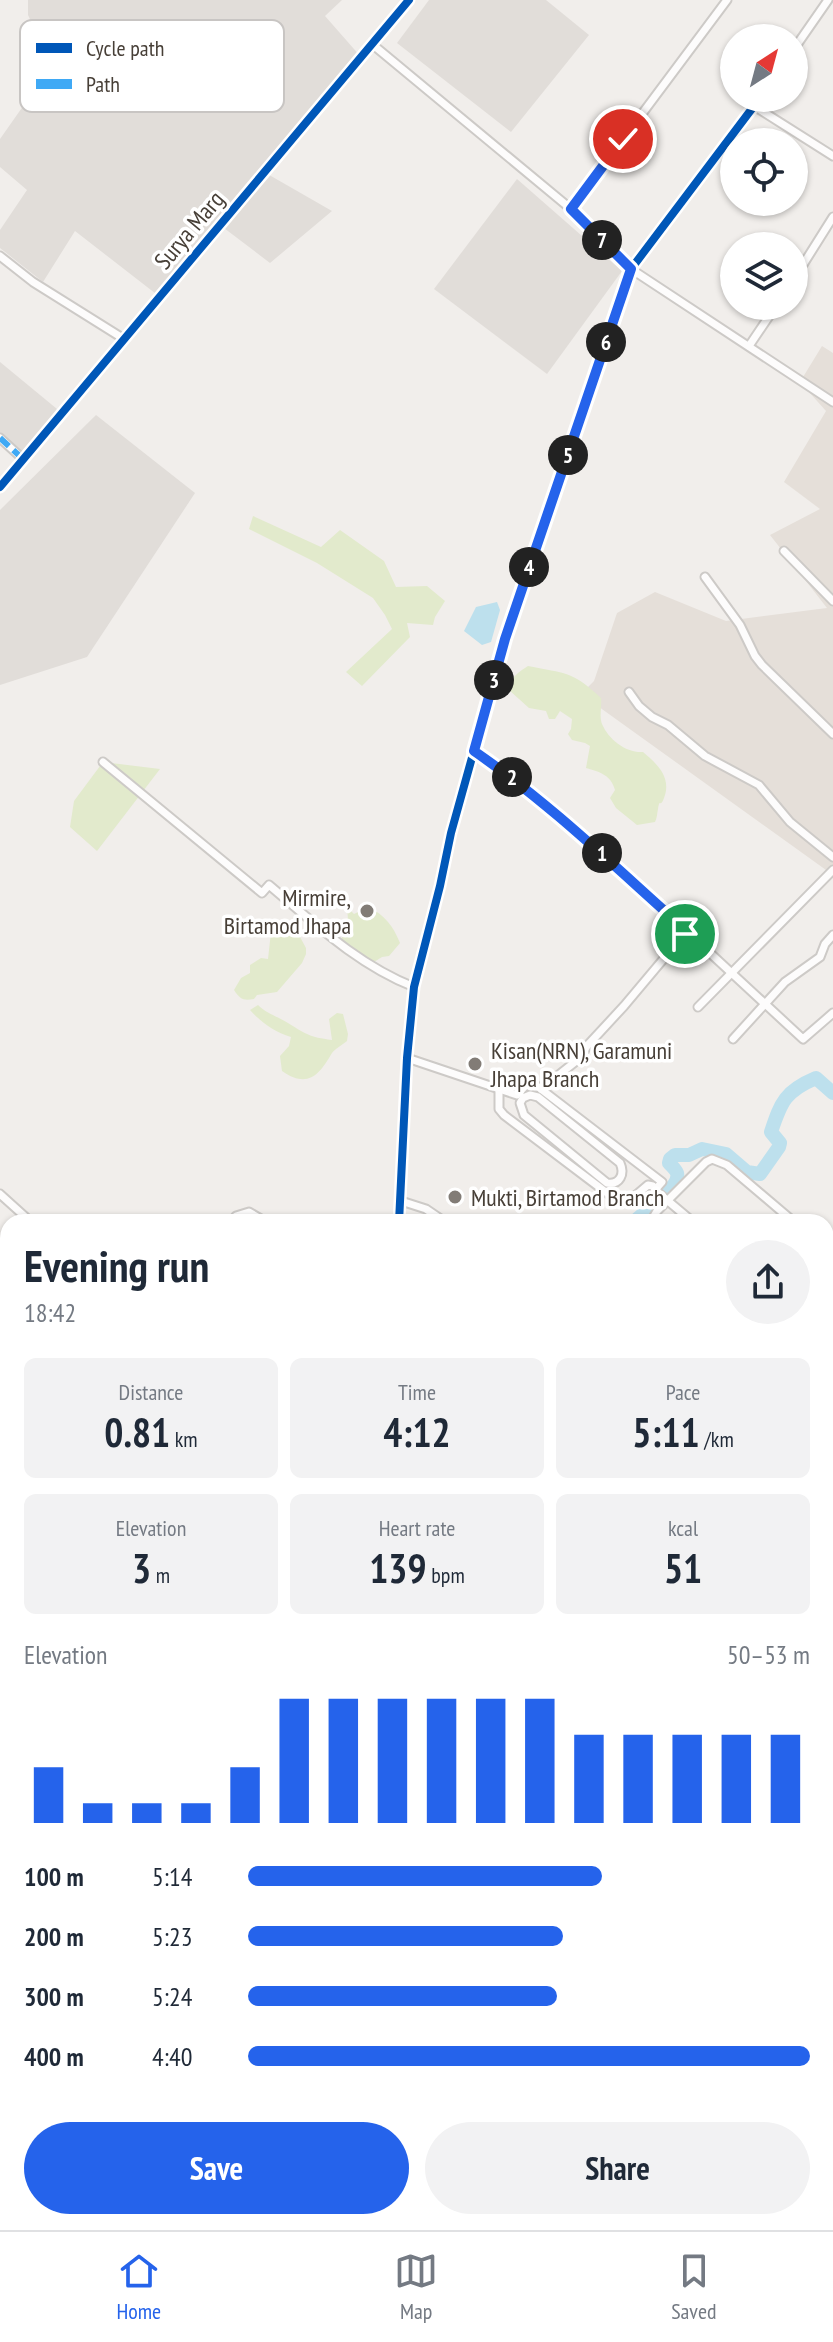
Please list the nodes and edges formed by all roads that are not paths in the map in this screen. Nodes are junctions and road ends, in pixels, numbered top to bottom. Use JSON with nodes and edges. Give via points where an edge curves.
{"nodes":[{"id":1,"x":409,"y":0,"type":"edge"},
{"id":2,"x":727,"y":0,"type":"edge"},
{"id":3,"x":828,"y":0,"type":"edge"},
{"id":4,"x":808,"y":29,"type":"edge"},
{"id":5,"x":372,"y":44,"type":"junction"},
{"id":6,"x":749,"y":112,"type":"edge"},
{"id":7,"x":763,"y":112,"type":"edge"},
{"id":8,"x":833,"y":156,"type":"edge"},
{"id":9,"x":571,"y":209,"type":"junction"},
{"id":10,"x":833,"y":217,"type":"edge"},
{"id":11,"x":0,"y":256,"type":"edge"},
{"id":12,"x":808,"y":257,"type":"edge"},
{"id":13,"x":631,"y":269,"type":"junction"},
{"id":14,"x":767,"y":320,"type":"edge"},
{"id":15,"x":124,"y":339,"type":"junction"},
{"id":16,"x":749,"y":346,"type":"junction"},
{"id":17,"x":833,"y":402,"type":"edge"},
{"id":18,"x":0,"y":438,"type":"edge"},
{"id":19,"x":23,"y":459,"type":"junction"},
{"id":20,"x":0,"y":487,"type":"edge"},
{"id":21,"x":784,"y":551,"type":"dead end"},
{"id":22,"x":705,"y":577,"type":"dead end"},
{"id":23,"x":833,"y":601,"type":"edge"},
{"id":24,"x":629,"y":692,"type":"dead end"},
{"id":25,"x":833,"y":734,"type":"edge"},
{"id":26,"x":474,"y":751,"type":"junction"},
{"id":27,"x":103,"y":762,"type":"dead end"},
{"id":28,"x":833,"y":857,"type":"edge"},
{"id":29,"x":833,"y":870,"type":"edge"},
{"id":30,"x":687,"y":931,"type":"junction"},
{"id":31,"x":833,"y":935,"type":"edge"},
{"id":32,"x":732,"y":973,"type":"junction"},
{"id":33,"x":414,"y":987,"type":"junction"},
{"id":34,"x":765,"y":1003,"type":"junction"},
{"id":35,"x":698,"y":1007,"type":"dead end"},
{"id":36,"x":833,"y":1013,"type":"edge"},
{"id":37,"x":733,"y":1039,"type":"dead end"},
{"id":38,"x":407,"y":1058,"type":"junction"},
{"id":39,"x":499,"y":1089,"type":"junction"},
{"id":40,"x":541,"y":1089,"type":"junction"},
{"id":41,"x":620,"y":1163,"type":"joint"},
{"id":42,"x":656,"y":1192,"type":"junction"},
{"id":43,"x":0,"y":1194,"type":"edge"},
{"id":44,"x":401,"y":1201,"type":"junction"},
{"id":45,"x":667,"y":1201,"type":"junction"},
{"id":46,"x":22,"y":1214,"type":"edge"},
{"id":47,"x":400,"y":1214,"type":"edge"},
{"id":48,"x":433,"y":1214,"type":"edge"},
{"id":49,"x":655,"y":1214,"type":"edge"},
{"id":50,"x":683,"y":1214,"type":"edge"},
{"id":51,"x":785,"y":1214,"type":"edge"}],
"edges":[{"from":1,"to":5,"type":"street","name":"Surya Marg"},
{"from":2,"to":9,"type":"street"},
{"from":3,"to":4,"type":"street"},
{"from":5,"to":9,"type":"street"},
{"from":5,"to":15,"type":"street","name":"Surya Marg"},
{"from":6,"to":13,"type":"street"},
{"from":7,"to":8,"type":"street"},
{"from":9,"to":13,"type":"street"},
{"from":10,"to":12,"type":"street"},
{"from":11,"to":15,"type":"street"},
{"from":13,"to":16,"type":"street"},
{"from":13,"to":26,"type":"street","via":[[505,639]]},
{"from":14,"to":16,"type":"street"},
{"from":15,"to":19,"type":"street","name":"Surya Marg"},
{"from":16,"to":17,"type":"street"},
{"from":18,"to":19,"type":"street"},
{"from":19,"to":20,"type":"street","name":"Surya Marg"},
{"from":21,"to":23,"type":"street"},
{"from":22,"to":25,"type":"street","via":[[762,665]]},
{"from":24,"to":28,"type":"street","via":[[652,717],[705,756],[759,785],[790,822]]},
{"from":26,"to":30,"type":"street","via":[[588,840]]},
{"from":26,"to":33,"type":"street"},
{"from":27,"to":33,"type":"street","via":[[262,893],[269,885],[342,946],[390,978]]},
{"from":29,"to":32,"type":"street"},
{"from":30,"to":32,"type":"street"},
{"from":30,"to":40,"type":"street","via":[[580,1058]]},
{"from":31,"to":34,"type":"street","via":[[820,957]]},
{"from":32,"to":34,"type":"street"},
{"from":32,"to":35,"type":"street"},
{"from":33,"to":38,"type":"street"},
{"from":34,"to":36,"type":"street","via":[[803,1039]]},
{"from":34,"to":37,"type":"street"},
{"from":38,"to":39,"type":"street"},
{"from":38,"to":44,"type":"street"},
{"from":39,"to":40,"type":"street","via":[[517,1095],[533,1083]]},
{"from":39,"to":42,"type":"street","via":[[504,1115],[611,1196],[628,1202],[648,1185]]},
{"from":40,"to":42,"type":"street","via":[[662,1182]]},
{"from":41,"to":41,"type":"street","via":[[538,1097],[521,1100],[524,1115],[607,1183],[621,1177]]},
{"from":42,"to":45,"type":"street"},
{"from":43,"to":46,"type":"street"},
{"from":44,"to":47,"type":"street"},
{"from":44,"to":48,"type":"street"},
{"from":45,"to":49,"type":"street"},
{"from":45,"to":50,"type":"street"},
{"from":45,"to":51,"type":"street","via":[[712,1159],[727,1165]]}]}
